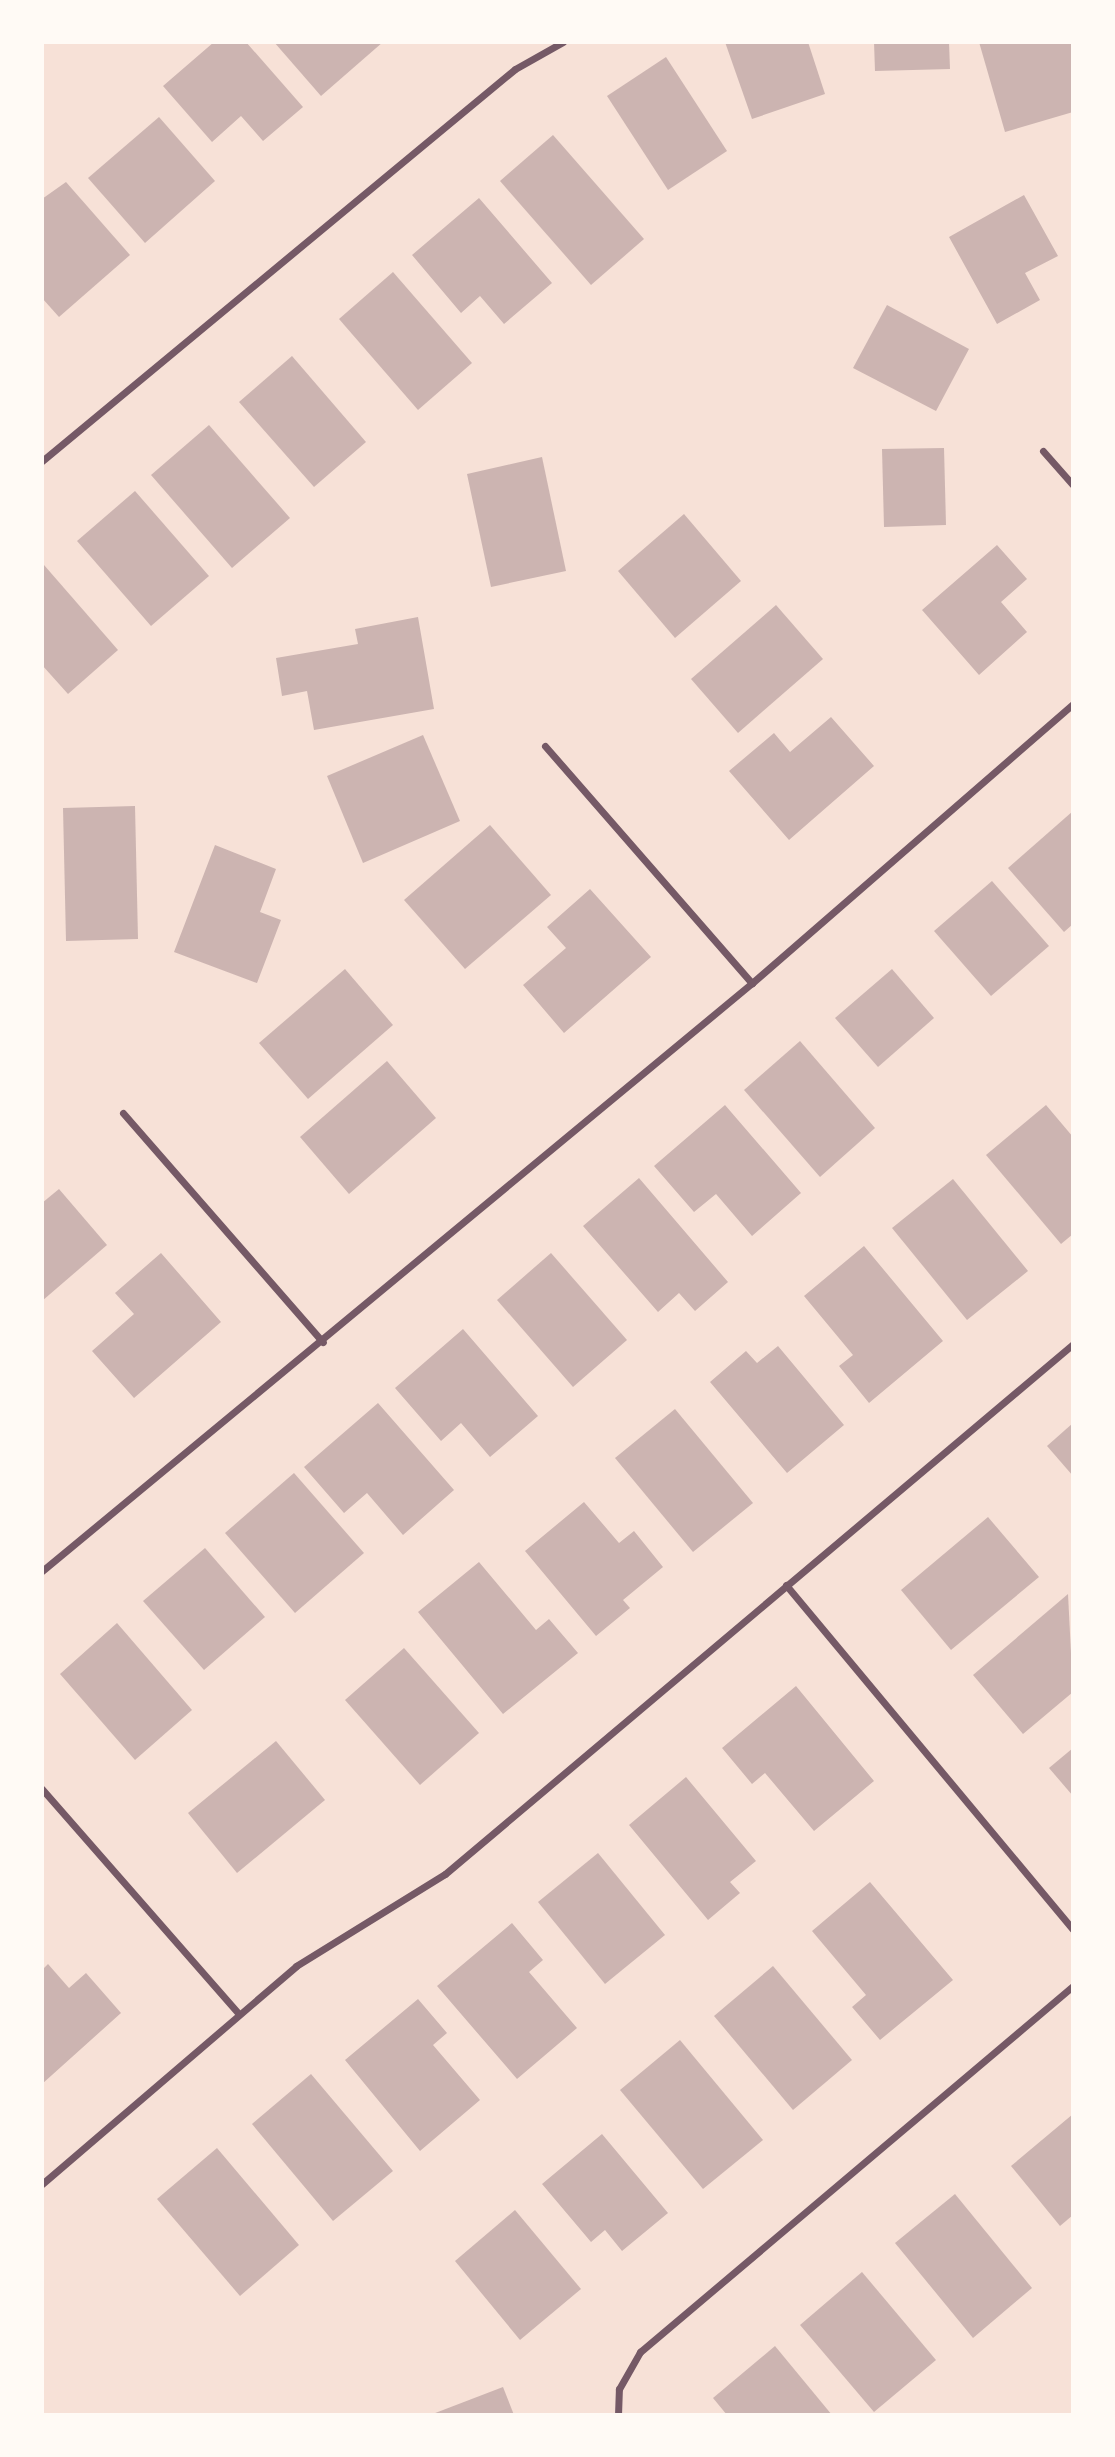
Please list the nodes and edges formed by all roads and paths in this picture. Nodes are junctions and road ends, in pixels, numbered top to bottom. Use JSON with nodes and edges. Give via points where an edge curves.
{"nodes":[{"id":1,"x":563,"y":42,"type":"edge"},
{"id":2,"x":1044,"y":451,"type":"dead end"},
{"id":3,"x":42,"y":461,"type":"edge"},
{"id":4,"x":1073,"y":485,"type":"edge"},
{"id":5,"x":1073,"y":704,"type":"edge"},
{"id":6,"x":545,"y":746,"type":"dead end"},
{"id":7,"x":752,"y":983,"type":"junction"},
{"id":8,"x":123,"y":1113,"type":"dead end"},
{"id":9,"x":323,"y":1342,"type":"junction"},
{"id":10,"x":1073,"y":1344,"type":"edge"},
{"id":11,"x":42,"y":1571,"type":"edge"},
{"id":12,"x":786,"y":1585,"type":"junction"},
{"id":13,"x":42,"y":1789,"type":"edge"},
{"id":14,"x":1073,"y":1928,"type":"edge"},
{"id":15,"x":1073,"y":1986,"type":"edge"},
{"id":16,"x":239,"y":2014,"type":"junction"},
{"id":17,"x":42,"y":2184,"type":"edge"},
{"id":18,"x":617,"y":2411,"type":"edge"}],
"edges":[{"from":1,"to":3,"type":"street","via":[[515,69]]},
{"from":2,"to":4,"type":"street"},
{"from":5,"to":7,"type":"street"},
{"from":6,"to":7,"type":"street"},
{"from":7,"to":9,"type":"street"},
{"from":8,"to":9,"type":"street"},
{"from":9,"to":11,"type":"street"},
{"from":10,"to":12,"type":"street"},
{"from":12,"to":14,"type":"street"},
{"from":12,"to":16,"type":"street","via":[[445,1874],[321,1948]]},
{"from":13,"to":16,"type":"street"},
{"from":15,"to":18,"type":"street","via":[[640,2352],[626,2370]]},
{"from":16,"to":17,"type":"street"}]}
